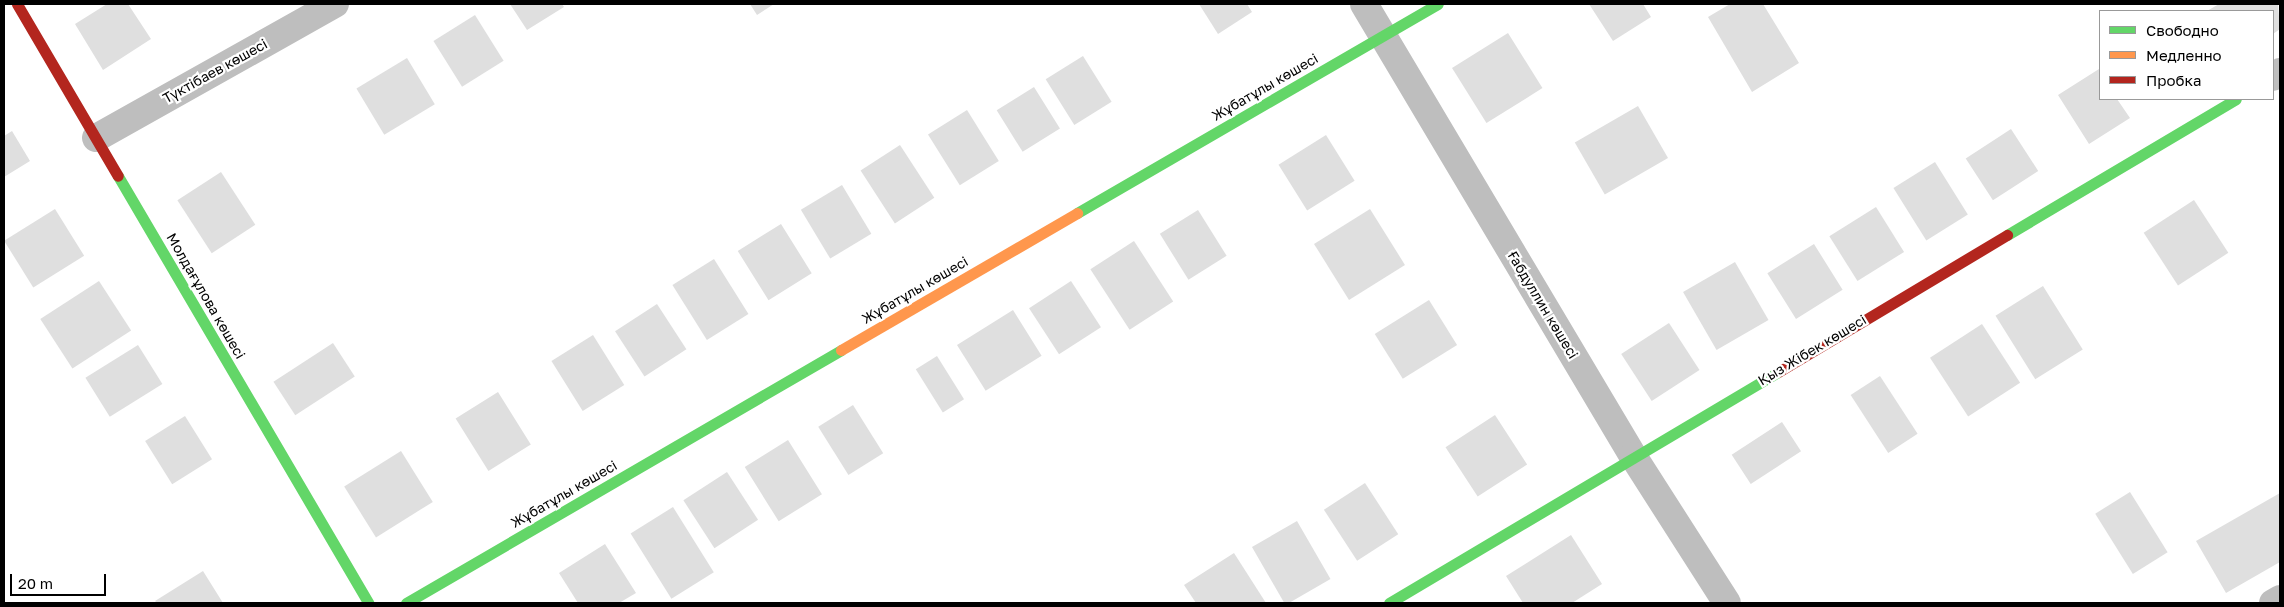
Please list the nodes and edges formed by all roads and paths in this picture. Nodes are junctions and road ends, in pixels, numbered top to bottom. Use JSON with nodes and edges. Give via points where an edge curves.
{"nodes":[{"id":1,"x":17,"y":4,"type":"edge"},
{"id":2,"x":335,"y":4,"type":"edge"},
{"id":3,"x":1364,"y":4,"type":"edge"},
{"id":4,"x":1438,"y":4,"type":"edge"},
{"id":5,"x":1383,"y":36,"type":"junction"},
{"id":6,"x":2234,"y":100,"type":"edge"},
{"id":7,"x":96,"y":138,"type":"junction"},
{"id":8,"x":1633,"y":456,"type":"junction"},
{"id":9,"x":2280,"y":599,"type":"edge"},
{"id":10,"x":369,"y":603,"type":"edge"},
{"id":11,"x":406,"y":603,"type":"edge"},
{"id":12,"x":1389,"y":603,"type":"edge"},
{"id":13,"x":1727,"y":603,"type":"edge"},
{"id":14,"x":2273,"y":603,"type":"edge"}],
"edges":[{"from":1,"to":7,"type":"street","name":"Молдағұлова көшесі"},
{"from":2,"to":7,"type":"street","name":"Түктібаев көшесі"},
{"from":3,"to":5,"type":"street","name":"Ғабдуллин көшесі"},
{"from":4,"to":5,"type":"street","name":"Жұбатұлы көшесі"},
{"from":5,"to":8,"type":"street","name":"Ғабдуллин көшесі"},
{"from":5,"to":11,"type":"street","name":"Жұбатұлы көшесі"},
{"from":6,"to":8,"type":"street","name":"Қыз Жібек көшесі"},
{"from":7,"to":10,"type":"street","name":"Молдағұлова көшесі"},
{"from":8,"to":12,"type":"street","name":"Қыз Жібек көшесі"},
{"from":8,"to":13,"type":"street","name":"Ғабдуллин көшесі"},
{"from":9,"to":14,"type":"street"}]}
